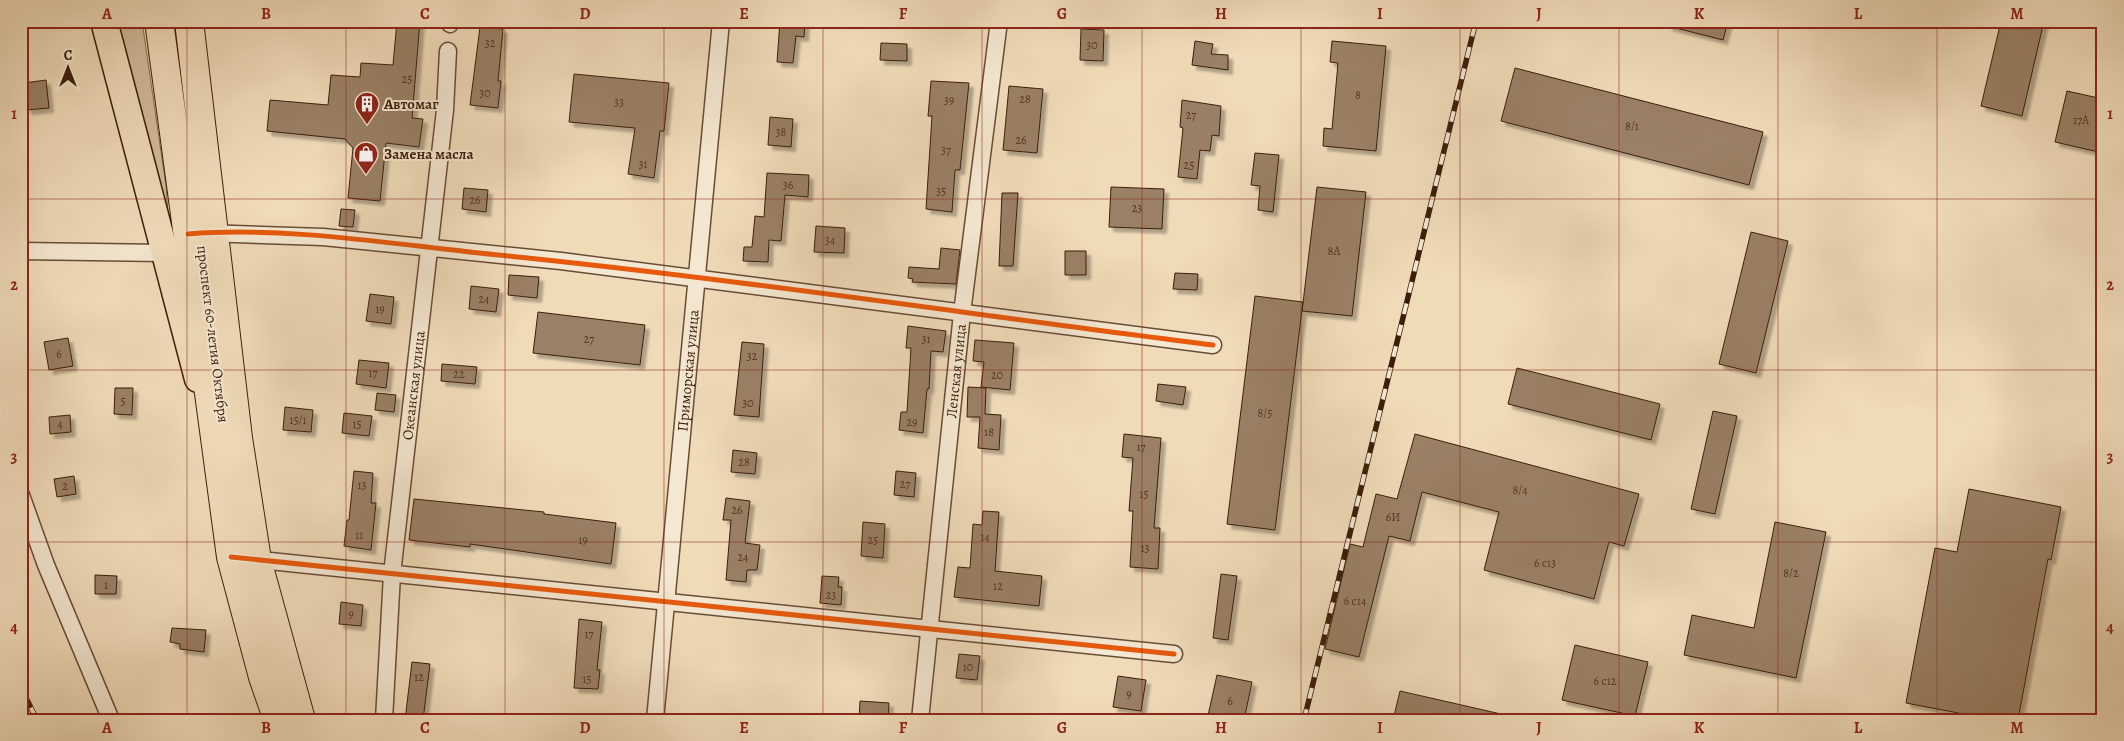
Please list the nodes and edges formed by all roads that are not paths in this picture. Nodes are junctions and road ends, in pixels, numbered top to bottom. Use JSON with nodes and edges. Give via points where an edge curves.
{"nodes":[{"id":1,"x":104,"y":21,"type":"edge"},
{"id":2,"x":160,"y":21,"type":"edge"},
{"id":3,"x":189,"y":21,"type":"edge"},
{"id":4,"x":721,"y":21,"type":"edge"},
{"id":5,"x":999,"y":21,"type":"edge"},
{"id":6,"x":448,"y":51,"type":"dead end"},
{"id":7,"x":215,"y":232,"type":"junction"},
{"id":8,"x":188,"y":234,"type":"junction"},
{"id":9,"x":430,"y":248,"type":"junction"},
{"id":10,"x":21,"y":251,"type":"edge"},
{"id":11,"x":164,"y":253,"type":"junction"},
{"id":12,"x":696,"y":278,"type":"junction"},
{"id":13,"x":962,"y":313,"type":"junction"},
{"id":14,"x":1213,"y":345,"type":"dead end"},
{"id":15,"x":215,"y":442,"type":"junction"},
{"id":16,"x":21,"y":495,"type":"edge"},
{"id":17,"x":244,"y":559,"type":"junction"},
{"id":18,"x":392,"y":574,"type":"junction"},
{"id":19,"x":667,"y":602,"type":"junction"},
{"id":20,"x":930,"y":629,"type":"junction"},
{"id":21,"x":1174,"y":654,"type":"dead end"},
{"id":22,"x":111,"y":720,"type":"edge"},
{"id":23,"x":278,"y":720,"type":"edge"},
{"id":24,"x":301,"y":720,"type":"edge"},
{"id":25,"x":384,"y":720,"type":"edge"},
{"id":26,"x":655,"y":720,"type":"edge"},
{"id":27,"x":920,"y":720,"type":"edge"}],
"edges":[{"from":1,"to":11,"type":"main road"},
{"from":2,"to":8,"type":"highway","name":"проспект 60-летия Октября"},
{"from":3,"to":7,"type":"highway","name":"проспект 60-летия Октября"},
{"from":4,"to":12,"type":"street","name":"Приморская улица"},
{"from":5,"to":13,"type":"street","name":"Ленская улица"},
{"from":6,"to":9,"type":"street","name":"Океанская улица"},
{"from":7,"to":8,"type":"street"},
{"from":7,"to":9,"type":"street","via":[[323,237]]},
{"from":7,"to":17,"type":"highway","name":"проспект 60-летия Октября","via":[[238,438]]},
{"from":8,"to":15,"type":"highway","name":"проспект 60-летия Октября"},
{"from":9,"to":12,"type":"street"},
{"from":9,"to":18,"type":"street","name":"Океанская улица"},
{"from":10,"to":11,"type":"street"},
{"from":11,"to":15,"type":"main road"},
{"from":12,"to":13,"type":"street"},
{"from":12,"to":19,"type":"street","name":"Приморская улица"},
{"from":13,"to":14,"type":"street"},
{"from":13,"to":20,"type":"street","name":"Ленская улица"},
{"from":15,"to":17,"type":"highway","name":"проспект 60-летия Октября"},
{"from":16,"to":22,"type":"street","via":[[46,565]]},
{"from":17,"to":18,"type":"street"},
{"from":17,"to":23,"type":"highway","name":"проспект 60-летия Октября","via":[[264,677]]},
{"from":17,"to":24,"type":"highway","name":"проспект 60-летия Октября"},
{"from":18,"to":19,"type":"street"},
{"from":18,"to":25,"type":"street","name":"Океанская улица"},
{"from":19,"to":20,"type":"street"},
{"from":19,"to":26,"type":"street","name":"Приморская улица"},
{"from":20,"to":21,"type":"street"},
{"from":20,"to":27,"type":"street","name":"Ленская улица"}]}
